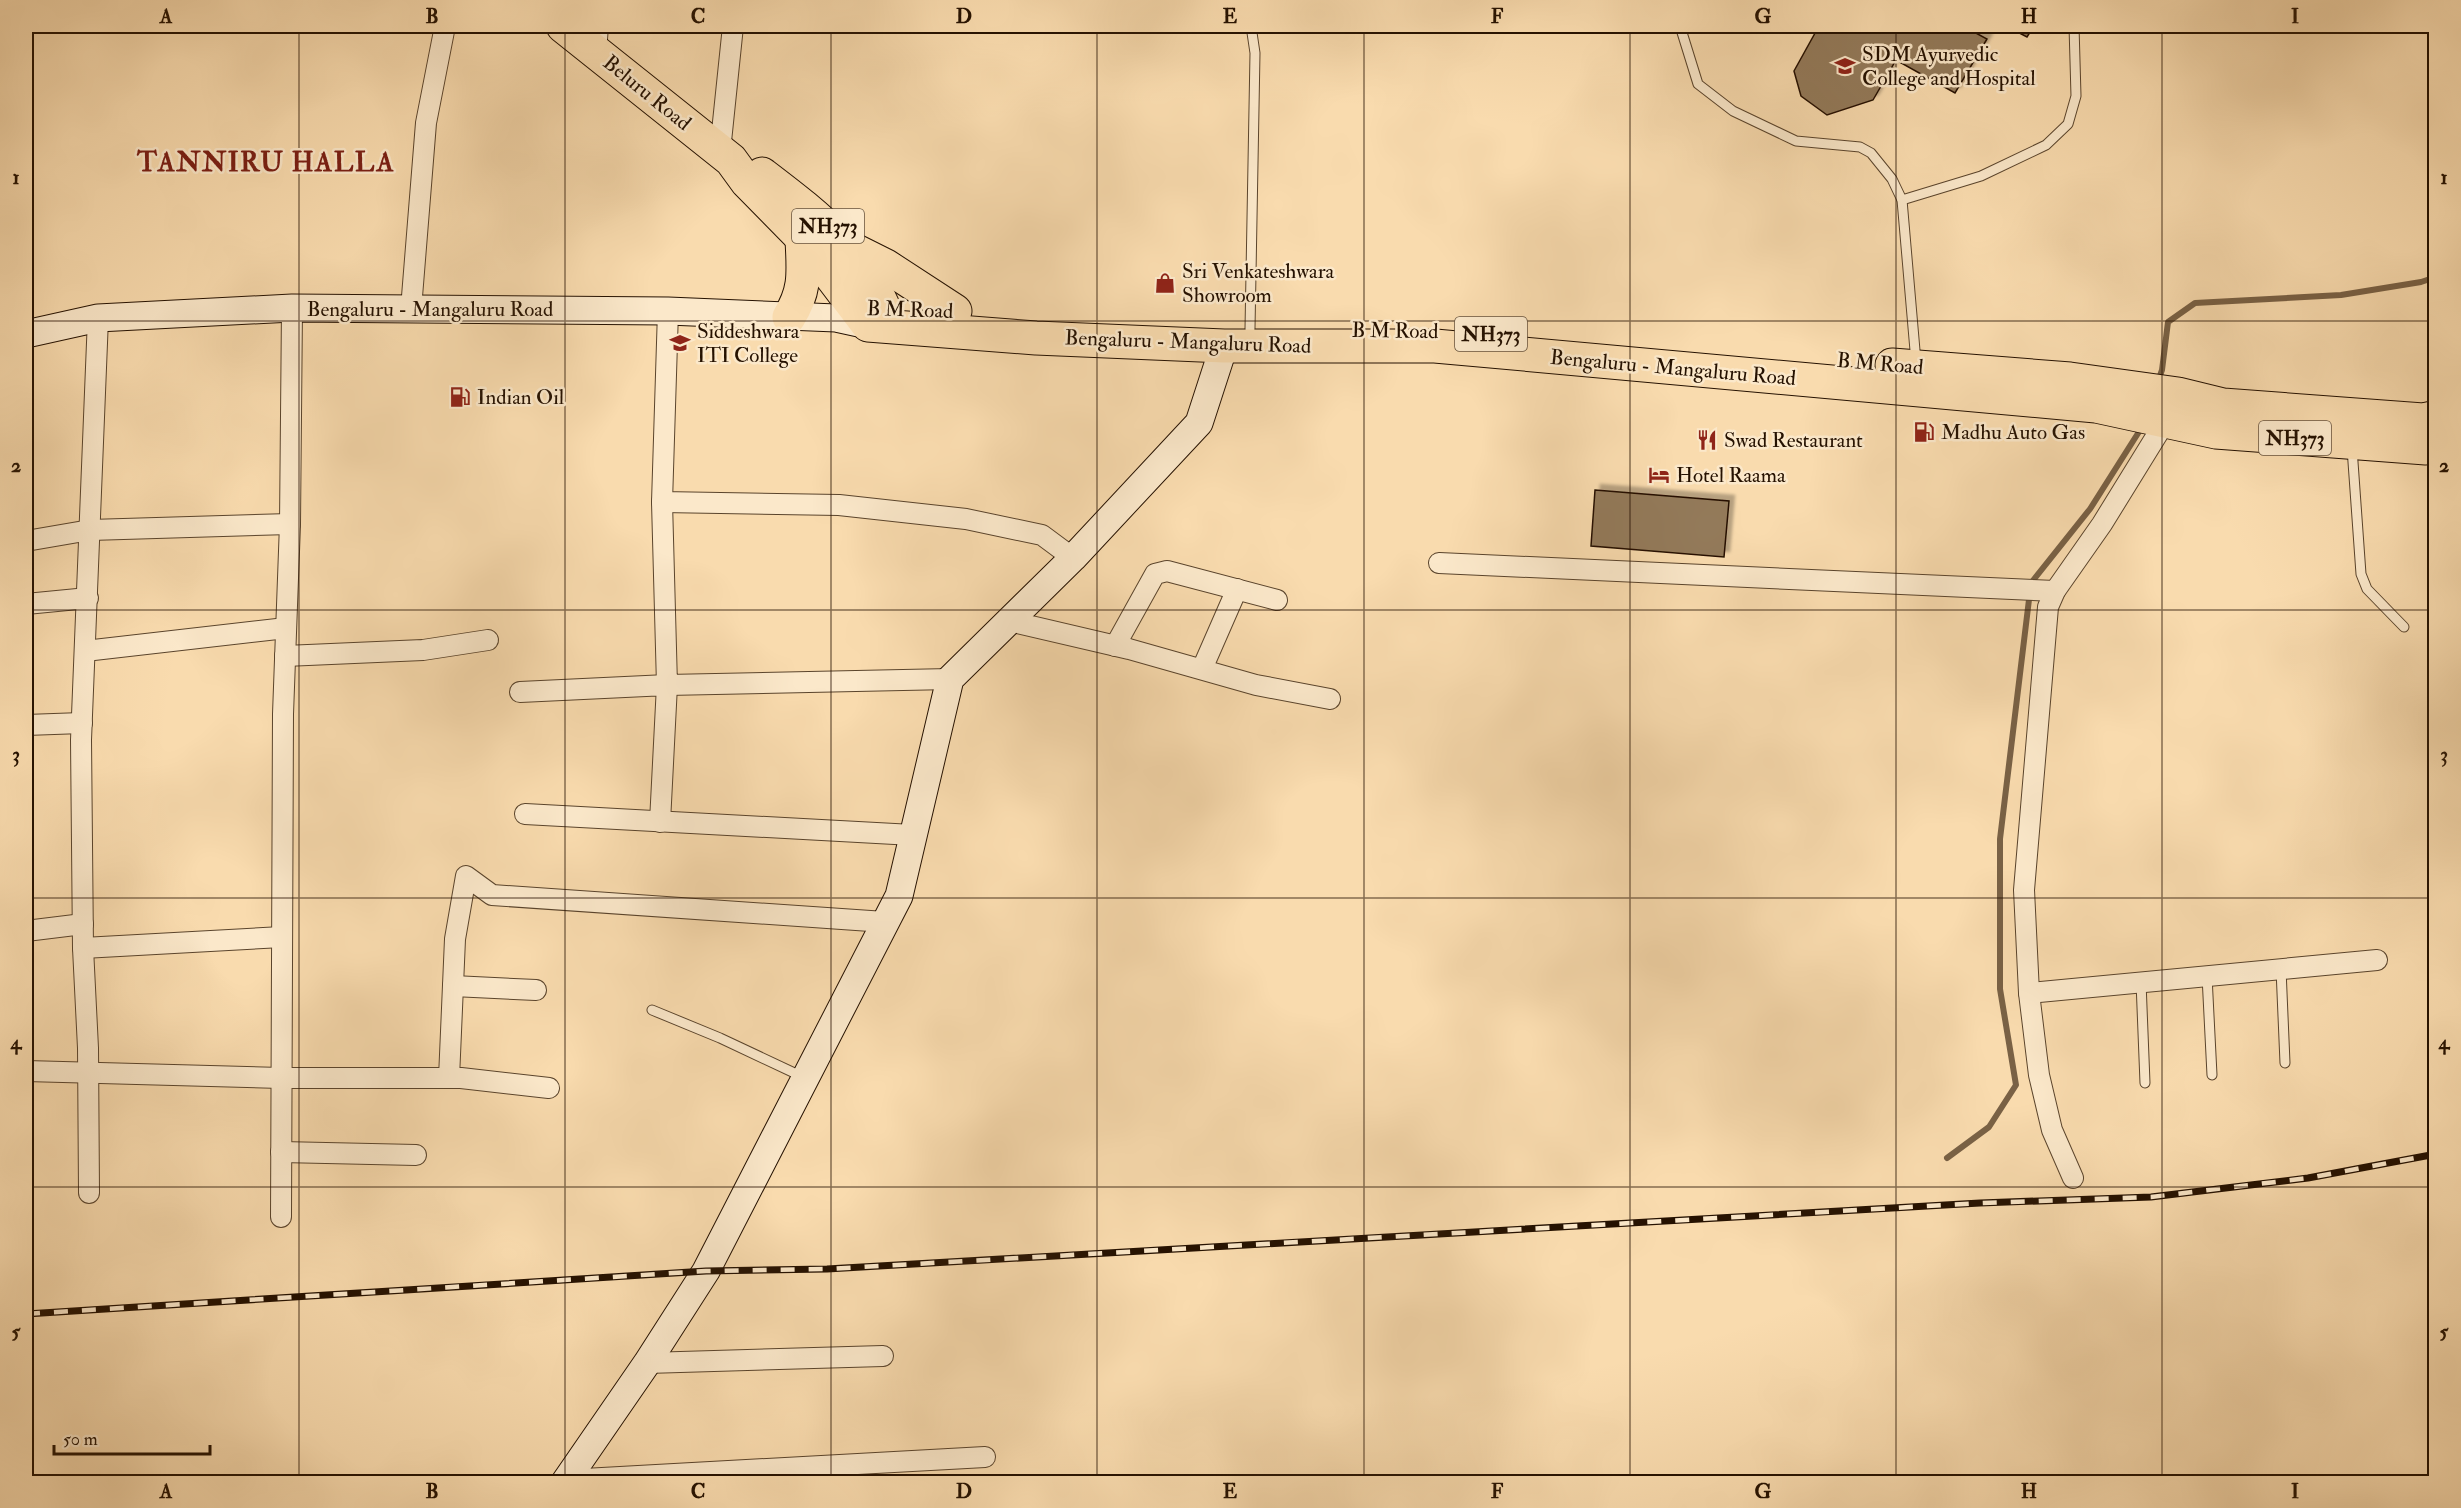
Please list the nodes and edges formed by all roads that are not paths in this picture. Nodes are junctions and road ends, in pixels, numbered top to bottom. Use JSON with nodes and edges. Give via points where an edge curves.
{"nodes":[{"id":1,"x":445,"y":26,"type":"edge"},
{"id":2,"x":563,"y":26,"type":"edge"},
{"id":3,"x":733,"y":26,"type":"edge"},
{"id":4,"x":1251,"y":26,"type":"edge"},
{"id":5,"x":1680,"y":26,"type":"edge"},
{"id":6,"x":2074,"y":26,"type":"edge"},
{"id":7,"x":597,"y":39,"type":"edge"},
{"id":8,"x":725,"y":156,"type":"junction"},
{"id":9,"x":1902,"y":200,"type":"junction"},
{"id":10,"x":802,"y":238,"type":"junction"},
{"id":11,"x":848,"y":248,"type":"junction"},
{"id":12,"x":292,"y":308,"type":"junction"},
{"id":13,"x":411,"y":309,"type":"junction"},
{"id":14,"x":668,"y":311,"type":"junction"},
{"id":15,"x":955,"y":311,"type":"junction"},
{"id":16,"x":789,"y":316,"type":"junction"},
{"id":17,"x":866,"y":316,"type":"junction"},
{"id":18,"x":98,"y":318,"type":"junction"},
{"id":19,"x":26,"y":334,"type":"edge"},
{"id":20,"x":1237,"y":337,"type":"junction"},
{"id":21,"x":1917,"y":367,"type":"junction"},
{"id":22,"x":2122,"y":399,"type":"junction"},
{"id":23,"x":2162,"y":411,"type":"junction"},
{"id":24,"x":2436,"y":417,"type":"edge"},
{"id":25,"x":2351,"y":442,"type":"junction"},
{"id":26,"x":2436,"y":445,"type":"edge"},
{"id":27,"x":662,"y":502,"type":"junction"},
{"id":28,"x":290,"y":524,"type":"junction"},
{"id":29,"x":90,"y":530,"type":"junction"},
{"id":30,"x":26,"y":541,"type":"edge"},
{"id":31,"x":1073,"y":558,"type":"junction"},
{"id":32,"x":1439,"y":563,"type":"dead end"},
{"id":33,"x":1237,"y":589,"type":"junction"},
{"id":34,"x":2055,"y":591,"type":"junction"},
{"id":35,"x":88,"y":598,"type":"junction"},
{"id":36,"x":1277,"y":600,"type":"dead end"},
{"id":37,"x":26,"y":604,"type":"edge"},
{"id":38,"x":1009,"y":621,"type":"junction"},
{"id":39,"x":2404,"y":627,"type":"dead end"},
{"id":40,"x":286,"y":628,"type":"junction"},
{"id":41,"x":488,"y":640,"type":"dead end"},
{"id":42,"x":1115,"y":646,"type":"junction"},
{"id":43,"x":85,"y":651,"type":"junction"},
{"id":44,"x":285,"y":656,"type":"junction"},
{"id":45,"x":1202,"y":669,"type":"junction"},
{"id":46,"x":950,"y":679,"type":"junction"},
{"id":47,"x":667,"y":685,"type":"junction"},
{"id":48,"x":520,"y":692,"type":"dead end"},
{"id":49,"x":1330,"y":699,"type":"dead end"},
{"id":50,"x":82,"y":723,"type":"junction"},
{"id":51,"x":26,"y":725,"type":"edge"},
{"id":52,"x":525,"y":814,"type":"dead end"},
{"id":53,"x":660,"y":822,"type":"junction"},
{"id":54,"x":913,"y":835,"type":"junction"},
{"id":55,"x":885,"y":922,"type":"junction"},
{"id":56,"x":83,"y":924,"type":"junction"},
{"id":57,"x":26,"y":932,"type":"edge"},
{"id":58,"x":282,"y":937,"type":"junction"},
{"id":59,"x":83,"y":948,"type":"junction"},
{"id":60,"x":2377,"y":960,"type":"dead end"},
{"id":61,"x":2281,"y":969,"type":"junction"},
{"id":62,"x":2207,"y":976,"type":"junction"},
{"id":63,"x":2142,"y":982,"type":"junction"},
{"id":64,"x":453,"y":986,"type":"junction"},
{"id":65,"x":536,"y":990,"type":"dead end"},
{"id":66,"x":2029,"y":993,"type":"junction"},
{"id":67,"x":652,"y":1010,"type":"dead end"},
{"id":68,"x":2285,"y":1063,"type":"dead end"},
{"id":69,"x":26,"y":1071,"type":"edge"},
{"id":70,"x":88,"y":1072,"type":"junction"},
{"id":71,"x":2212,"y":1076,"type":"dead end"},
{"id":72,"x":281,"y":1078,"type":"junction"},
{"id":73,"x":449,"y":1078,"type":"junction"},
{"id":74,"x":805,"y":1078,"type":"junction"},
{"id":75,"x":2145,"y":1083,"type":"dead end"},
{"id":76,"x":549,"y":1088,"type":"dead end"},
{"id":77,"x":281,"y":1152,"type":"junction"},
{"id":78,"x":416,"y":1155,"type":"dead end"},
{"id":79,"x":2073,"y":1178,"type":"dead end"},
{"id":80,"x":89,"y":1193,"type":"dead end"},
{"id":81,"x":281,"y":1217,"type":"dead end"},
{"id":82,"x":883,"y":1356,"type":"dead end"},
{"id":83,"x":647,"y":1363,"type":"junction"},
{"id":84,"x":985,"y":1457,"type":"dead end"},
{"id":85,"x":724,"y":1477,"type":"edge"},
{"id":86,"x":566,"y":1481,"type":"edge"}],
"edges":[{"from":1,"to":13,"type":"street","via":[[426,123]]},
{"from":2,"to":7,"type":"highway","name":"Beluru Road","number":"NH373"},
{"from":3,"to":8,"type":"street"},
{"from":4,"to":20,"type":"lane","via":[[1255,53]]},
{"from":5,"to":9,"type":"lane","via":[[1698,84],[1733,111],[1796,141],[1860,147],[1871,153],[1892,179]]},
{"from":6,"to":9,"type":"lane","via":[[2076,96],[2068,124],[2046,145],[1981,176]]},
{"from":7,"to":8,"type":"highway","name":"Beluru Road","number":"NH373"},
{"from":8,"to":10,"type":"highway","name":"Beluru Road","number":"NH373"},
{"from":8,"to":11,"type":"highway","name":"Beluru Road","number":"NH373","via":[[753,166],[819,217]]},
{"from":9,"to":21,"type":"lane"},
{"from":10,"to":16,"type":"highway","via":[[803,289]]},
{"from":10,"to":17,"type":"highway","name":"Beluru Road","number":"NH373"},
{"from":11,"to":15,"type":"highway","via":[[886,266]]},
{"from":11,"to":17,"type":"highway","name":"Beluru Road","number":"NH373"},
{"from":12,"to":13,"type":"main road","name":"Bengaluru - Mangaluru Road"},
{"from":12,"to":18,"type":"main road","name":"Bengaluru - Mangaluru Road"},
{"from":12,"to":28,"type":"street"},
{"from":13,"to":14,"type":"main road","name":"Bengaluru - Mangaluru Road"},
{"from":14,"to":16,"type":"main road","name":"Bengaluru - Mangaluru Road"},
{"from":14,"to":27,"type":"street"},
{"from":15,"to":17,"type":"highway","name":"B M Road","number":"NH373"},
{"from":15,"to":20,"type":"highway","name":"B M Road","number":"NH373"},
{"from":16,"to":17,"type":"main road","name":"Bengaluru - Mangaluru Road"},
{"from":17,"to":20,"type":"highway","name":"Bengaluru - Mangaluru Road","number":"NH373","via":[[1036,338]]},
{"from":18,"to":19,"type":"main road","name":"Bengaluru - Mangaluru Road"},
{"from":18,"to":29,"type":"street"},
{"from":20,"to":21,"type":"highway","name":"B M Road","number":"NH373","via":[[1460,332]]},
{"from":20,"to":22,"type":"highway","name":"Bengaluru - Mangaluru Road","number":"NH373","via":[[1435,346],[2096,406]]},
{"from":20,"to":31,"type":"main road","via":[[1199,423]]},
{"from":21,"to":22,"type":"highway","name":"B M Road","number":"NH373","via":[[2070,379]]},
{"from":22,"to":23,"type":"highway","name":"Bengaluru - Mangaluru Road","number":"NH373"},
{"from":23,"to":24,"type":"highway","number":"NH373","via":[[2223,405],[2423,420]]},
{"from":23,"to":25,"type":"highway","name":"Bengaluru - Mangaluru Road","number":"NH373","via":[[2216,432]]},
{"from":23,"to":34,"type":"street","via":[[2102,524]]},
{"from":25,"to":26,"type":"highway","name":"Bengaluru - Mangaluru Road","number":"NH373","via":[[2426,448]]},
{"from":25,"to":39,"type":"lane","via":[[2361,574],[2367,589]]},
{"from":27,"to":31,"type":"street","via":[[839,505],[966,519],[1042,535]]},
{"from":27,"to":47,"type":"street"},
{"from":28,"to":29,"type":"street"},
{"from":28,"to":40,"type":"street"},
{"from":29,"to":30,"type":"street"},
{"from":29,"to":35,"type":"street"},
{"from":31,"to":38,"type":"main road"},
{"from":32,"to":34,"type":"street"},
{"from":33,"to":36,"type":"street"},
{"from":33,"to":42,"type":"street","via":[[1167,571],[1155,574]]},
{"from":33,"to":45,"type":"street"},
{"from":34,"to":66,"type":"street","via":[[2048,607],[2024,890]]},
{"from":35,"to":37,"type":"street"},
{"from":35,"to":43,"type":"street"},
{"from":38,"to":42,"type":"street"},
{"from":38,"to":46,"type":"main road"},
{"from":40,"to":43,"type":"street"},
{"from":40,"to":44,"type":"street"},
{"from":41,"to":44,"type":"street","via":[[423,650]]},
{"from":42,"to":45,"type":"street"},
{"from":43,"to":50,"type":"street"},
{"from":44,"to":58,"type":"street"},
{"from":45,"to":49,"type":"street","via":[[1256,685]]},
{"from":46,"to":47,"type":"street"},
{"from":46,"to":54,"type":"main road"},
{"from":47,"to":48,"type":"street"},
{"from":47,"to":53,"type":"street"},
{"from":50,"to":51,"type":"street"},
{"from":50,"to":56,"type":"street"},
{"from":52,"to":53,"type":"street"},
{"from":53,"to":54,"type":"street"},
{"from":54,"to":55,"type":"main road","via":[[898,896]]},
{"from":55,"to":64,"type":"street","via":[[492,895],[466,876],[455,939]]},
{"from":55,"to":74,"type":"main road"},
{"from":56,"to":57,"type":"street"},
{"from":56,"to":59,"type":"street"},
{"from":58,"to":59,"type":"street"},
{"from":58,"to":72,"type":"street"},
{"from":59,"to":70,"type":"street"},
{"from":60,"to":61,"type":"street"},
{"from":61,"to":62,"type":"street"},
{"from":61,"to":68,"type":"lane"},
{"from":62,"to":63,"type":"street"},
{"from":62,"to":71,"type":"lane"},
{"from":63,"to":66,"type":"street"},
{"from":63,"to":75,"type":"lane"},
{"from":64,"to":65,"type":"street"},
{"from":64,"to":73,"type":"street"},
{"from":66,"to":79,"type":"street","via":[[2039,1075],[2052,1130]]},
{"from":67,"to":74,"type":"lane"},
{"from":69,"to":70,"type":"street"},
{"from":70,"to":72,"type":"street"},
{"from":70,"to":80,"type":"street"},
{"from":72,"to":73,"type":"street"},
{"from":72,"to":77,"type":"street"},
{"from":73,"to":76,"type":"street"},
{"from":74,"to":83,"type":"main road","via":[[706,1271]]},
{"from":77,"to":78,"type":"street"},
{"from":77,"to":81,"type":"street"},
{"from":82,"to":83,"type":"street"},
{"from":83,"to":86,"type":"main road"},
{"from":84,"to":85,"type":"street"},
{"from":85,"to":86,"type":"street"}]}
